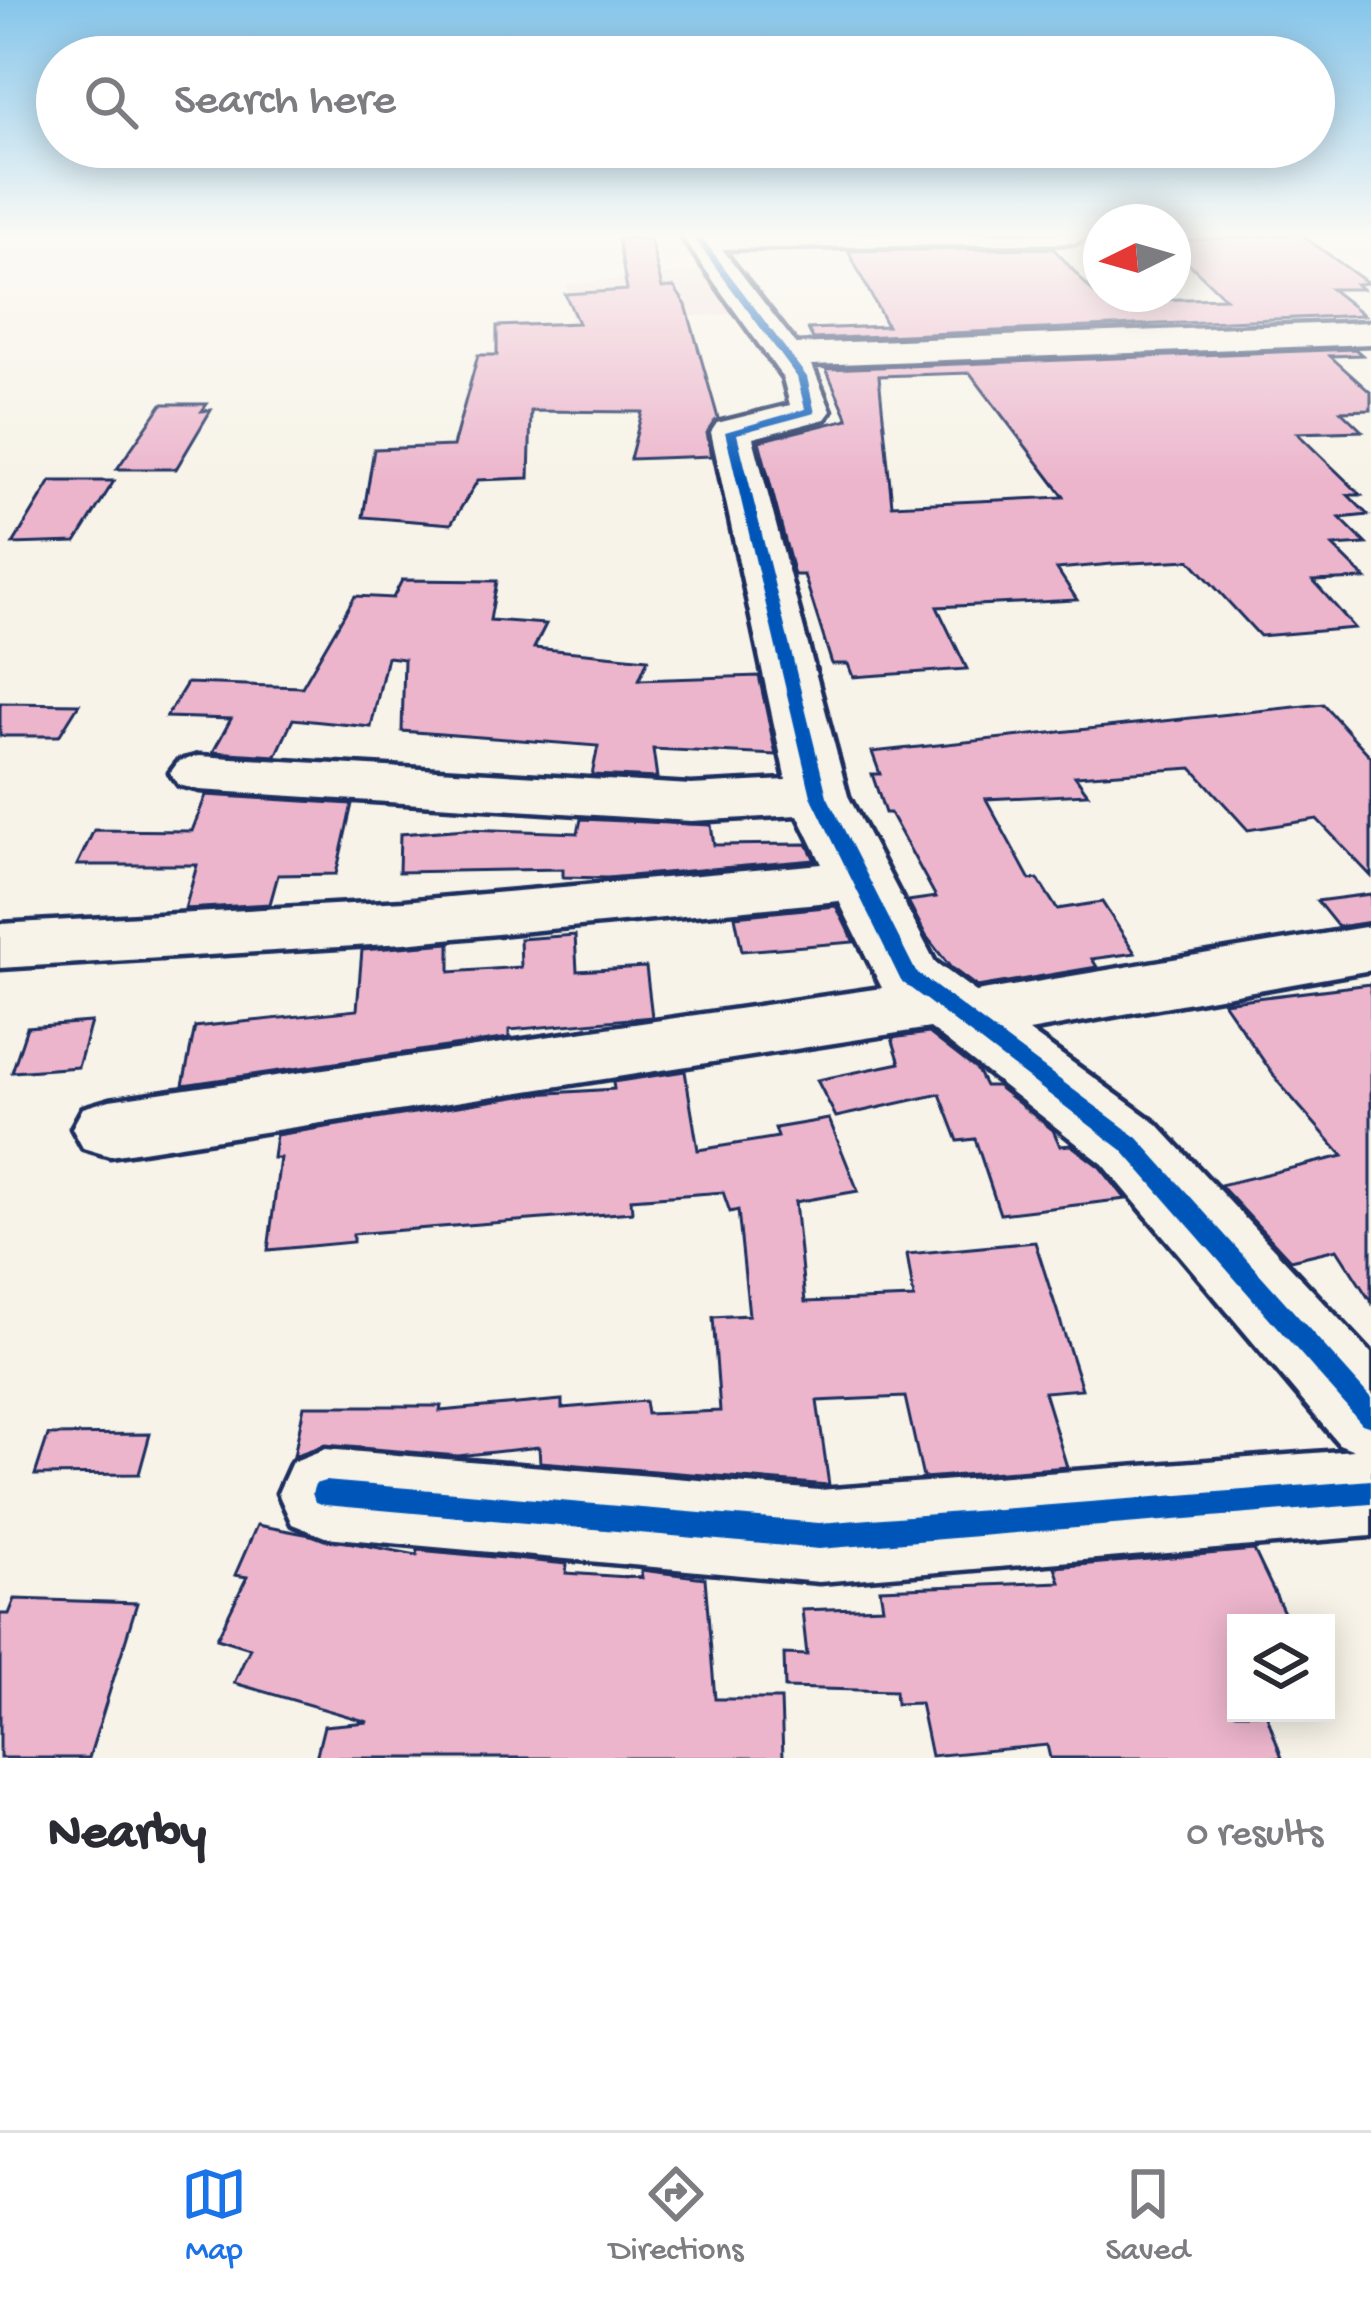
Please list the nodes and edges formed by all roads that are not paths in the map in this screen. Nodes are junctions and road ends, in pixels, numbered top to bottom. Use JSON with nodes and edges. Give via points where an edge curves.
{"nodes":[{"id":1,"x":758,"y":316,"type":"edge"},
{"id":2,"x":1371,"y":333,"type":"edge"},
{"id":3,"x":787,"y":355,"type":"junction"},
{"id":4,"x":199,"y":773,"type":"dead end"},
{"id":5,"x":819,"y":796,"type":"junction"},
{"id":6,"x":860,"y":880,"type":"junction"},
{"id":7,"x":0,"y":946,"type":"edge"},
{"id":8,"x":1371,"y":948,"type":"edge"},
{"id":9,"x":957,"y":1010,"type":"junction"},
{"id":10,"x":110,"y":1128,"type":"dead end"},
{"id":11,"x":1371,"y":1416,"type":"edge"},
{"id":12,"x":1371,"y":1492,"type":"edge"},
{"id":13,"x":325,"y":1493,"type":"dead end"}],
"edges":[{"from":1,"to":3,"type":"street"},
{"from":2,"to":3,"type":"street"},
{"from":3,"to":5,"type":"street","via":[[811,411],[731,431]]},
{"from":4,"to":5,"type":"street","via":[[691,803]]},
{"from":5,"to":6,"type":"street"},
{"from":6,"to":7,"type":"street","via":[[404,922]]},
{"from":6,"to":9,"type":"street","via":[[908,976]]},
{"from":8,"to":9,"type":"street"},
{"from":9,"to":10,"type":"street"},
{"from":9,"to":11,"type":"street","via":[[1130,1144]]},
{"from":12,"to":13,"type":"street","via":[[819,1536]]}]}
